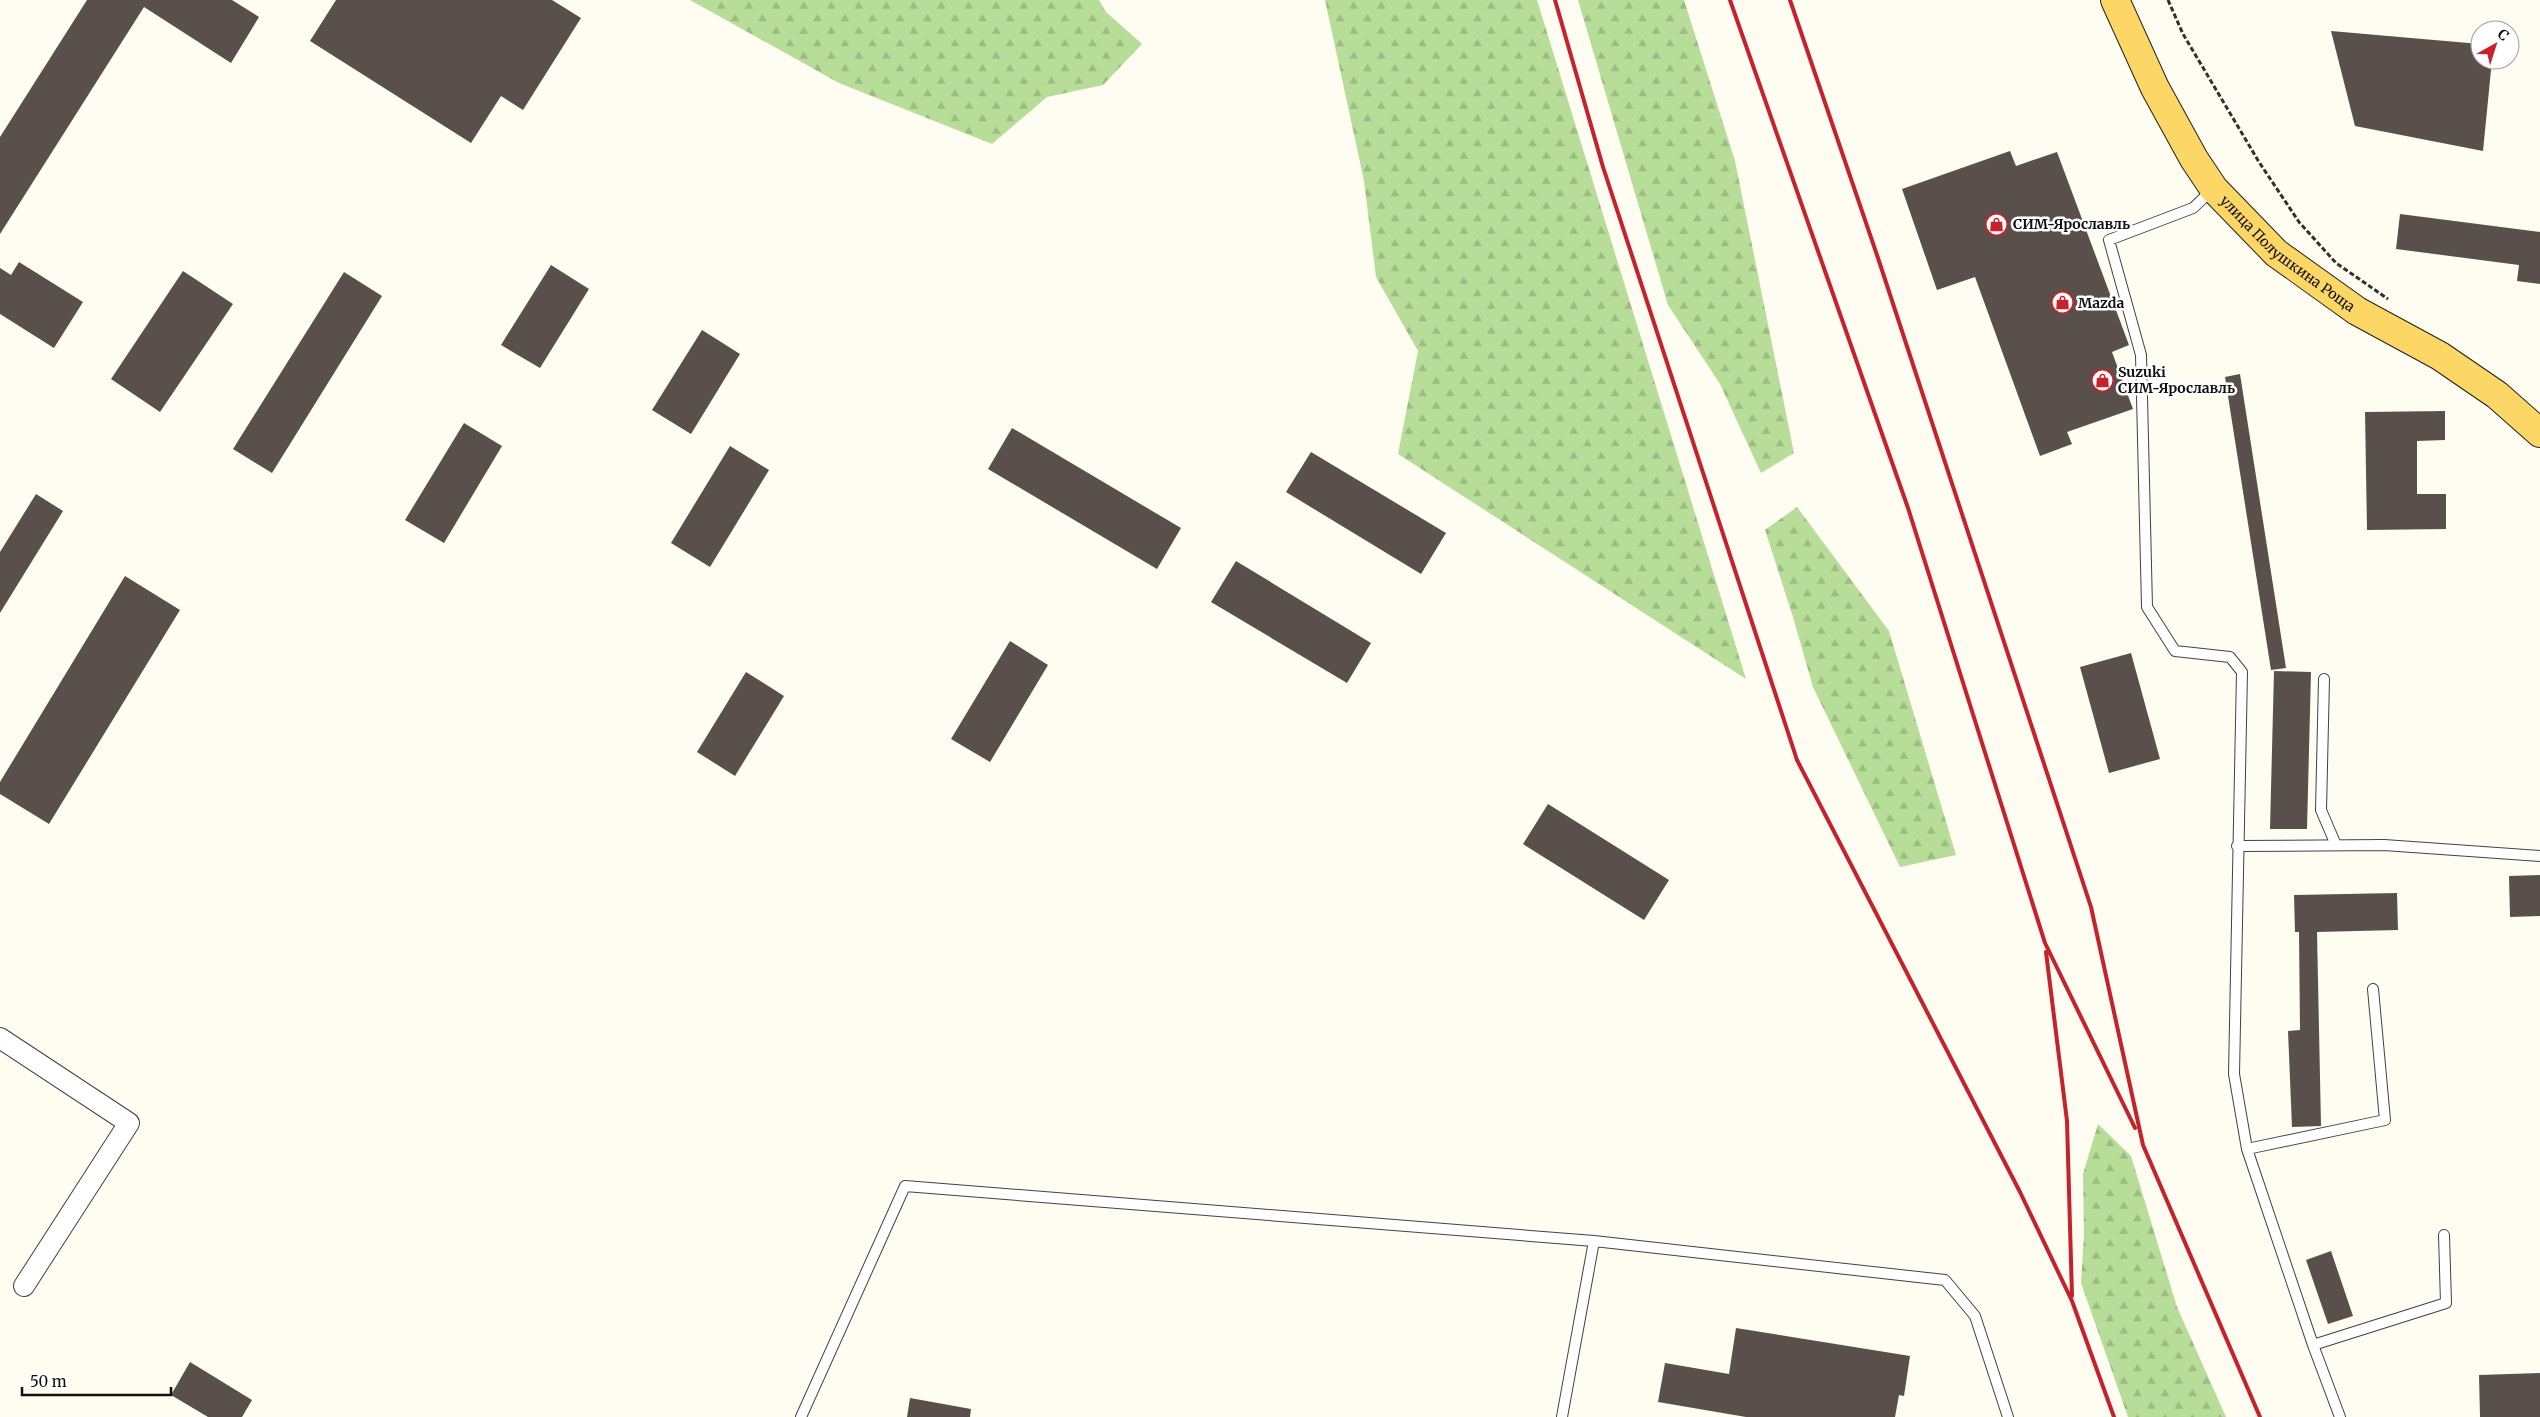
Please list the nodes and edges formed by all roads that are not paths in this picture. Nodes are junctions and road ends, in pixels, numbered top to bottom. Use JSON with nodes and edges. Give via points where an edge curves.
{"nodes":[{"id":1,"x":2115,"y":0,"type":"edge"},
{"id":2,"x":2214,"y":188,"type":"junction"},
{"id":3,"x":2540,"y":433,"type":"edge"},
{"id":4,"x":2324,"y":679,"type":"dead end"},
{"id":5,"x":2237,"y":846,"type":"junction"},
{"id":6,"x":2336,"y":846,"type":"junction"},
{"id":7,"x":2540,"y":856,"type":"edge"},
{"id":8,"x":2374,"y":989,"type":"dead end"},
{"id":9,"x":0,"y":1038,"type":"edge"},
{"id":10,"x":2247,"y":1149,"type":"junction"},
{"id":11,"x":2444,"y":1235,"type":"dead end"},
{"id":12,"x":1594,"y":1241,"type":"junction"},
{"id":13,"x":24,"y":1286,"type":"dead end"},
{"id":14,"x":2313,"y":1345,"type":"junction"},
{"id":15,"x":801,"y":1417,"type":"edge"},
{"id":16,"x":1562,"y":1417,"type":"edge"},
{"id":17,"x":2008,"y":1417,"type":"edge"},
{"id":18,"x":2340,"y":1417,"type":"edge"}],
"edges":[{"from":1,"to":2,"type":"main road","name":"улица Полушкина Роща","via":[[2155,88]]},
{"from":2,"to":3,"type":"main road","name":"улица Полушкина Роща","via":[[2276,253],[2357,311],[2440,356],[2473,378]]},
{"from":2,"to":5,"type":"lane","via":[[2193,208],[2108,240],[2141,355],[2147,607],[2175,651],[2230,656],[2242,672]]},
{"from":4,"to":6,"type":"lane","via":[[2321,810]]},
{"from":5,"to":6,"type":"lane"},
{"from":5,"to":10,"type":"lane","via":[[2234,1074]]},
{"from":6,"to":7,"type":"lane","via":[[2384,845]]},
{"from":8,"to":10,"type":"lane","via":[[2385,1120]]},
{"from":9,"to":13,"type":"street","via":[[128,1122]]},
{"from":10,"to":14,"type":"lane"},
{"from":11,"to":14,"type":"lane","via":[[2446,1303]]},
{"from":12,"to":15,"type":"lane","via":[[905,1186]]},
{"from":12,"to":16,"type":"lane"},
{"from":12,"to":17,"type":"lane","via":[[1946,1280],[1975,1316]]},
{"from":14,"to":18,"type":"lane"}]}
